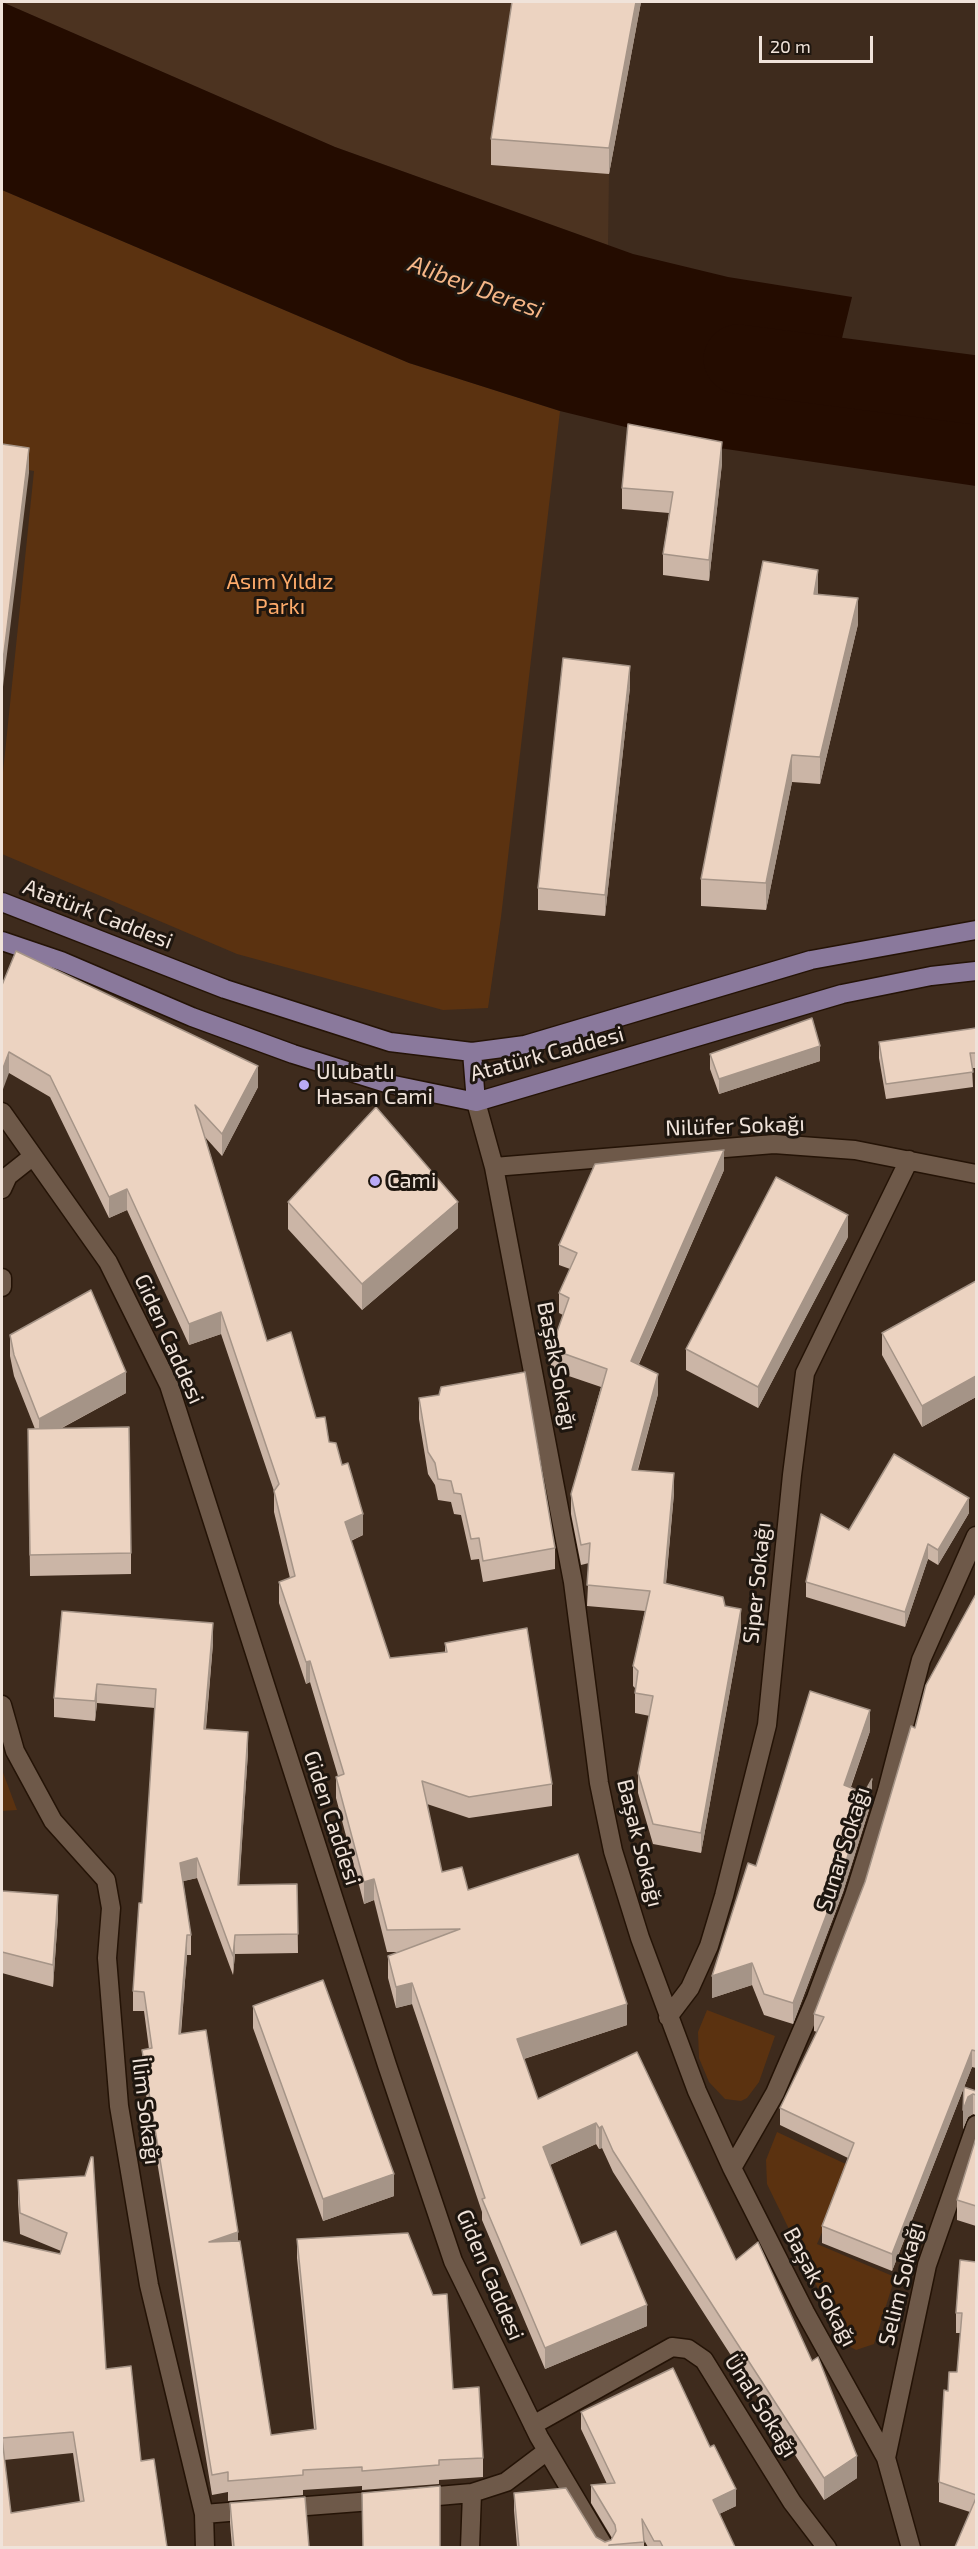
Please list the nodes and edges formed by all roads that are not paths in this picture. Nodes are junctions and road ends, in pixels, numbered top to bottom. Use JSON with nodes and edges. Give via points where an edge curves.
{"nodes":[{"id":1,"x":2,"y":902,"type":"edge"},
{"id":2,"x":976,"y":930,"type":"edge"},
{"id":3,"x":2,"y":941,"type":"edge"},
{"id":4,"x":976,"y":971,"type":"edge"},
{"id":5,"x":472,"y":1052,"type":"junction"},
{"id":6,"x":476,"y":1102,"type":"junction"},
{"id":7,"x":2,"y":1112,"type":"edge"},
{"id":8,"x":32,"y":1157,"type":"junction"},
{"id":9,"x":909,"y":1160,"type":"junction"},
{"id":10,"x":494,"y":1167,"type":"junction"},
{"id":11,"x":976,"y":1174,"type":"edge"},
{"id":12,"x":2,"y":1189,"type":"edge"},
{"id":13,"x":2,"y":1278,"type":"edge"},
{"id":14,"x":2,"y":1287,"type":"edge"},
{"id":15,"x":976,"y":1536,"type":"edge"},
{"id":16,"x":2,"y":1705,"type":"edge"},
{"id":17,"x":668,"y":2017,"type":"junction"},
{"id":18,"x":976,"y":2125,"type":"edge"},
{"id":19,"x":732,"y":2168,"type":"junction"},
{"id":20,"x":533,"y":2425,"type":"junction"},
{"id":21,"x":547,"y":2451,"type":"junction"},
{"id":22,"x":886,"y":2458,"type":"junction"},
{"id":23,"x":472,"y":2493,"type":"junction"},
{"id":24,"x":204,"y":2514,"type":"junction"},
{"id":25,"x":205,"y":2547,"type":"edge"},
{"id":26,"x":470,"y":2547,"type":"edge"},
{"id":27,"x":605,"y":2547,"type":"edge"},
{"id":28,"x":827,"y":2547,"type":"edge"},
{"id":29,"x":911,"y":2547,"type":"edge"}],
"edges":[{"from":1,"to":5,"type":"main road","name":"Atatürk Caddesi","via":[[225,989],[346,1028],[390,1042]]},
{"from":2,"to":5,"type":"main road","name":"Atatürk Caddesi","via":[[811,960],[525,1045]]},
{"from":3,"to":6,"type":"main road","name":"Atatürk Caddesi","via":[[293,1054],[389,1084]]},
{"from":4,"to":6,"type":"main road","name":"Atatürk Caddesi","via":[[842,994]]},
{"from":5,"to":6,"type":"main road"},
{"from":6,"to":10,"type":"street","name":"Başak Sokağı"},
{"from":7,"to":8,"type":"street","name":"Giden Caddesi"},
{"from":8,"to":12,"type":"street","via":[[8,1176]]},
{"from":8,"to":20,"type":"street","name":"Giden Caddesi","via":[[108,1262],[169,1385],[453,2261]]},
{"from":9,"to":10,"type":"street","name":"Nilüfer Sokağı","via":[[855,1150],[774,1144]]},
{"from":9,"to":11,"type":"street","name":"Nilüfer Sokağı"},
{"from":9,"to":17,"type":"street","name":"Siper Sokağı","via":[[805,1374],[767,1725],[709,1946],[690,1988]]},
{"from":10,"to":17,"type":"street","name":"Başak Sokağı","via":[[573,1582],[599,1783],[613,1851]]},
{"from":13,"to":14,"type":"street"},
{"from":15,"to":19,"type":"street","name":"Sunar Sokağı","via":[[921,1660],[858,1886],[816,1998],[775,2093]]},
{"from":16,"to":24,"type":"street","name":"İlim Sokağı","via":[[15,1751],[53,1821],[106,1880],[111,1908],[107,1958],[119,2106],[149,2285]]},
{"from":17,"to":19,"type":"street","name":"Başak Sokağı"},
{"from":18,"to":22,"type":"street","name":"Selim Sokağı","via":[[927,2265]]},
{"from":19,"to":22,"type":"street","name":"Başak Sokağı","via":[[805,2312]]},
{"from":20,"to":21,"type":"street","name":"Giden Caddesi"},
{"from":20,"to":28,"type":"street","name":"Ünal Sokağı","via":[[672,2347],[688,2349],[704,2360],[792,2502]]},
{"from":21,"to":23,"type":"street","via":[[506,2482]]},
{"from":21,"to":27,"type":"street","name":"Giden Caddesi"},
{"from":22,"to":29,"type":"street","name":"Başak Sokağı"},
{"from":23,"to":24,"type":"street"},
{"from":23,"to":26,"type":"street"},
{"from":24,"to":25,"type":"street","name":"İlim Sokağı"}]}
